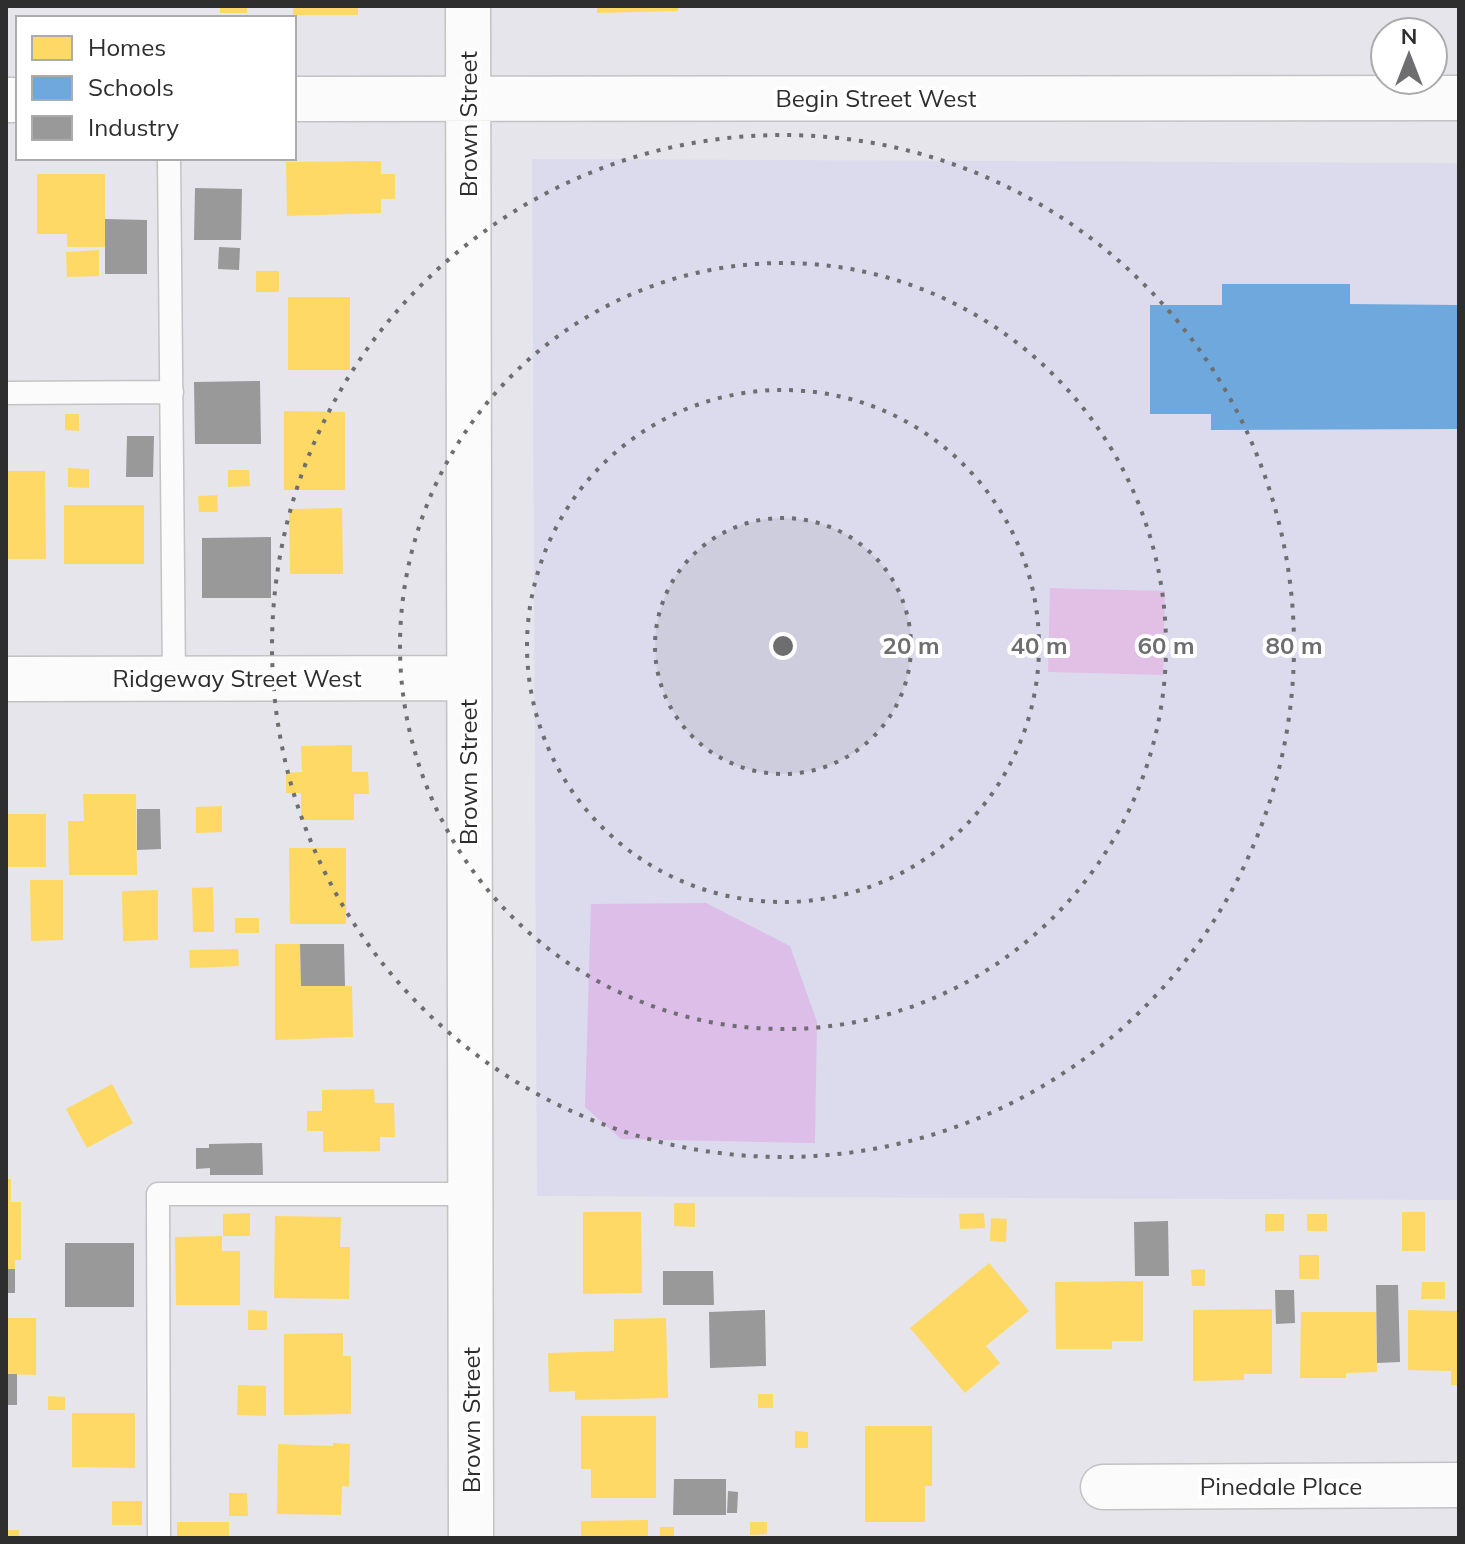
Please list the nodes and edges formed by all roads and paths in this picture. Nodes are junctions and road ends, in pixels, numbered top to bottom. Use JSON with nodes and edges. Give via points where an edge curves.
{"nodes":[{"id":1,"x":468,"y":6,"type":"edge"},
{"id":2,"x":469,"y":98,"type":"junction"},
{"id":3,"x":1459,"y":98,"type":"edge"},
{"id":4,"x":296,"y":99,"type":"edge"},
{"id":5,"x":169,"y":160,"type":"edge"},
{"id":6,"x":172,"y":392,"type":"junction"},
{"id":7,"x":6,"y":393,"type":"edge"},
{"id":8,"x":174,"y":678,"type":"junction"},
{"id":9,"x":468,"y":678,"type":"junction"},
{"id":10,"x":6,"y":679,"type":"edge"},
{"id":11,"x":470,"y":1194,"type":"junction"},
{"id":12,"x":1459,"y":1485,"type":"edge"},
{"id":13,"x":1103,"y":1487,"type":"dead end"},
{"id":14,"x":159,"y":1538,"type":"edge"},
{"id":15,"x":471,"y":1538,"type":"edge"}],
"edges":[{"from":1,"to":2,"type":"street","name":"Brown Street"},
{"from":2,"to":3,"type":"street","name":"Begin Street West"},
{"from":2,"to":4,"type":"street","name":"Begin Street West"},
{"from":2,"to":9,"type":"street","name":"Brown Street"},
{"from":5,"to":6,"type":"lane"},
{"from":6,"to":7,"type":"lane"},
{"from":6,"to":8,"type":"lane"},
{"from":8,"to":9,"type":"street","name":"Ridgeway Street West"},
{"from":8,"to":10,"type":"street","name":"Ridgeway Street West"},
{"from":9,"to":11,"type":"street","name":"Brown Street"},
{"from":11,"to":14,"type":"lane","via":[[158,1194]]},
{"from":11,"to":15,"type":"street","name":"Brown Street"},
{"from":12,"to":13,"type":"street","name":"Pinedale Place"}]}
